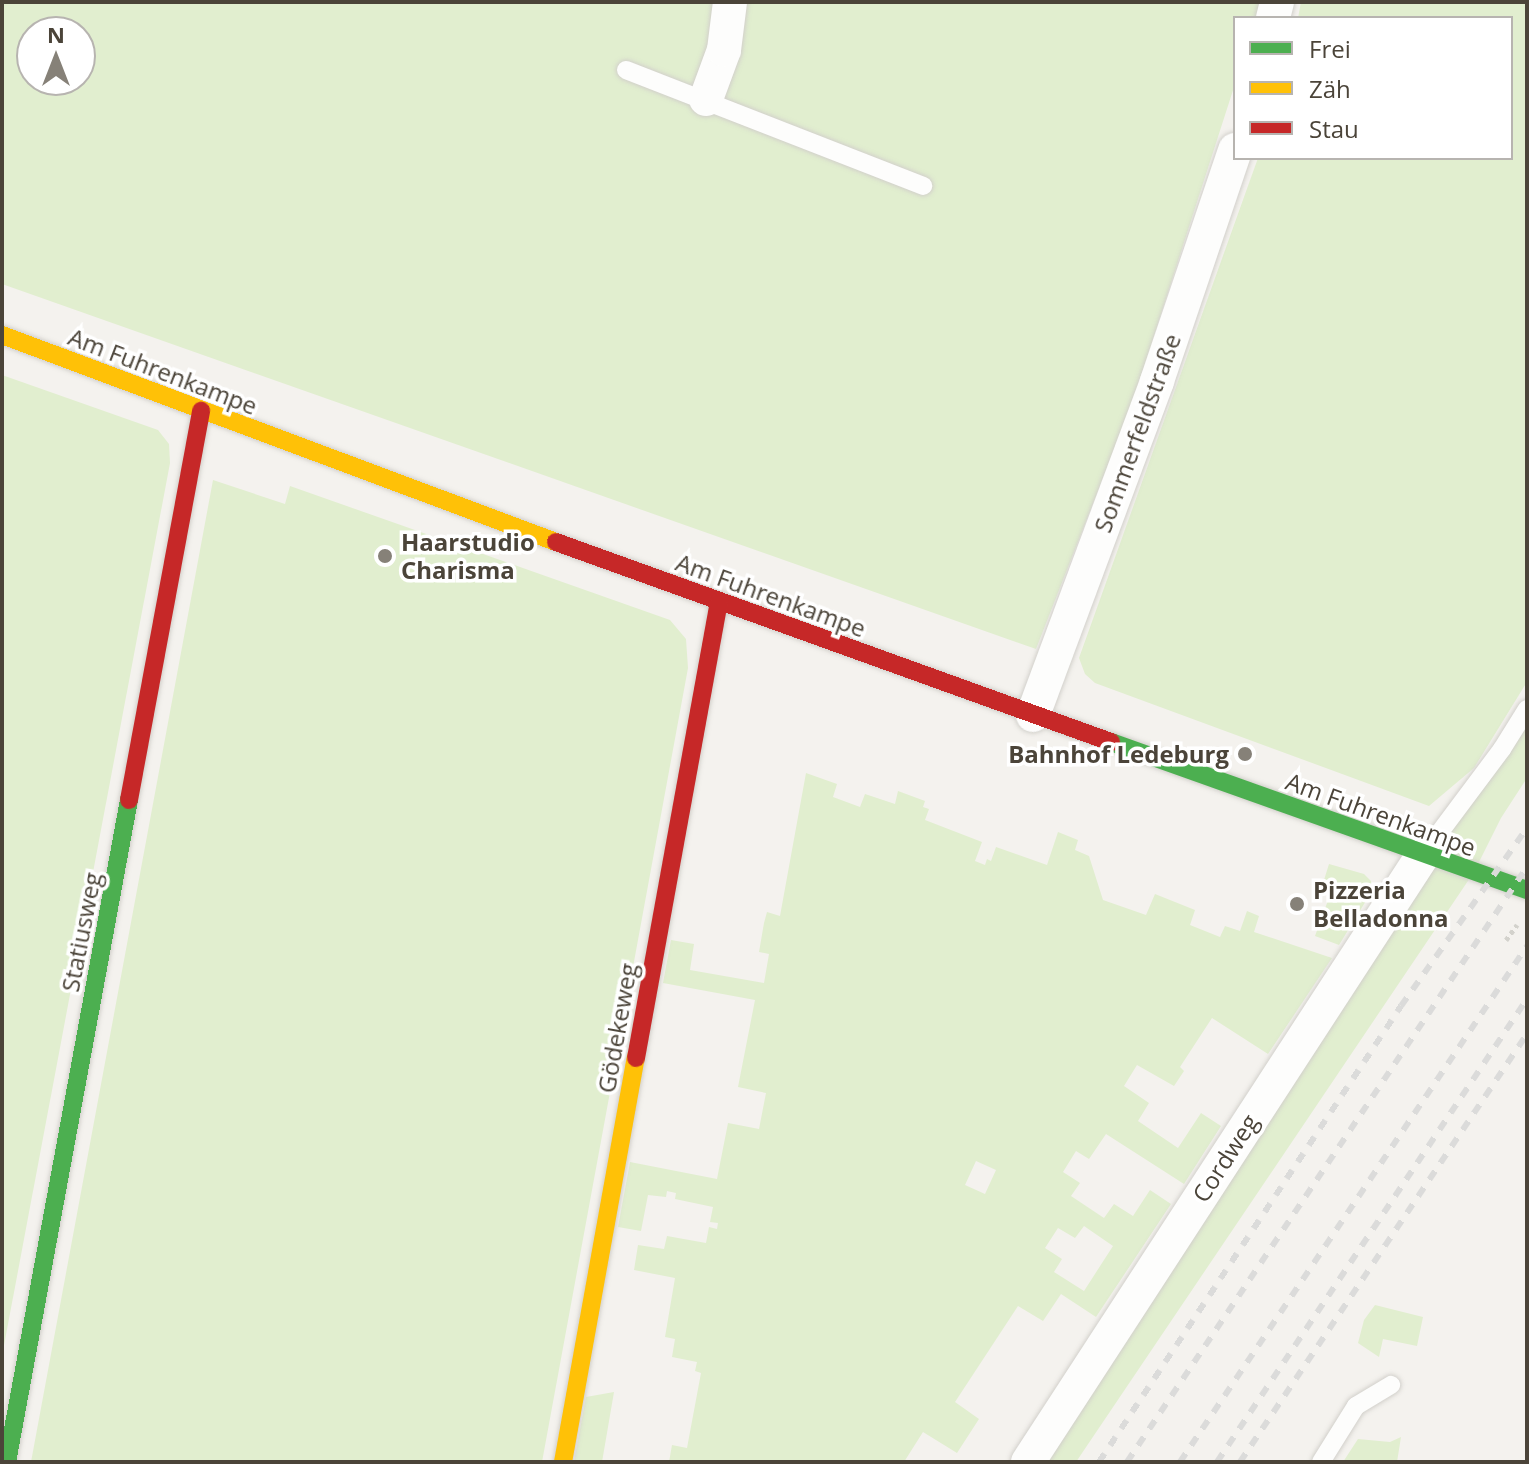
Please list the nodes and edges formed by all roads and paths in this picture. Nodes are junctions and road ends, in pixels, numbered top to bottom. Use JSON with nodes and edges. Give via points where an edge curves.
{"nodes":[{"id":1,"x":730,"y":2,"type":"edge"},
{"id":2,"x":626,"y":70,"type":"dead end"},
{"id":3,"x":706,"y":99,"type":"junction"},
{"id":4,"x":1233,"y":156,"type":"edge"},
{"id":5,"x":923,"y":186,"type":"dead end"},
{"id":6,"x":2,"y":335,"type":"edge"},
{"id":7,"x":201,"y":411,"type":"junction"},
{"id":8,"x":719,"y":603,"type":"junction"},
{"id":9,"x":1527,"y":709,"type":"edge"},
{"id":10,"x":1033,"y":715,"type":"junction"},
{"id":11,"x":1423,"y":855,"type":"junction"},
{"id":12,"x":1527,"y":890,"type":"edge"},
{"id":13,"x":1391,"y":1385,"type":"dead end"},
{"id":14,"x":7,"y":1462,"type":"edge"},
{"id":15,"x":563,"y":1462,"type":"edge"},
{"id":16,"x":1028,"y":1462,"type":"edge"},
{"id":17,"x":1321,"y":1462,"type":"edge"}],
"edges":[{"from":1,"to":3,"type":"street","via":[[724,50]]},
{"from":2,"to":3,"type":"lane"},
{"from":3,"to":5,"type":"lane"},
{"from":4,"to":10,"type":"street","name":"Sommerfeldstraße","via":[[1157,381]]},
{"from":6,"to":7,"type":"street","name":"Am Fuhrenkampe"},
{"from":7,"to":8,"type":"street","name":"Am Fuhrenkampe"},
{"from":7,"to":14,"type":"street","name":"Statiusweg"},
{"from":8,"to":10,"type":"street","name":"Am Fuhrenkampe"},
{"from":8,"to":15,"type":"street","name":"Gödekeweg"},
{"from":9,"to":11,"type":"lane"},
{"from":10,"to":11,"type":"street","name":"Am Fuhrenkampe"},
{"from":11,"to":12,"type":"street","name":"Am Fuhrenkampe"},
{"from":11,"to":16,"type":"street","name":"Cordweg"},
{"from":13,"to":17,"type":"lane","via":[[1356,1406]]}]}
